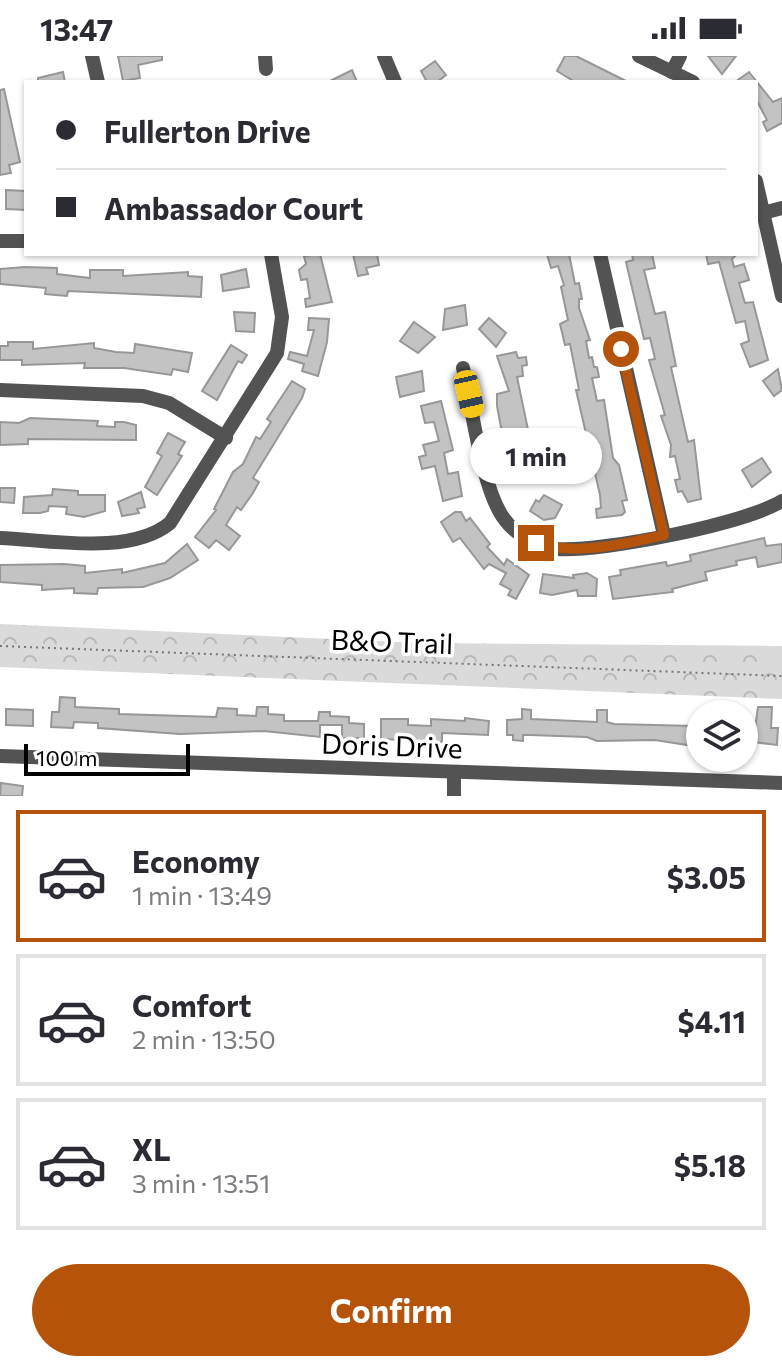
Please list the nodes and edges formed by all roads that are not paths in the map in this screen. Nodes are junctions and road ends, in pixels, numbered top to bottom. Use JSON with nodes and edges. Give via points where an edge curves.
{"nodes":[{"id":1,"x":92,"y":56,"type":"edge"},
{"id":2,"x":384,"y":56,"type":"edge"},
{"id":3,"x":639,"y":56,"type":"edge"},
{"id":4,"x":680,"y":56,"type":"edge"},
{"id":5,"x":672,"y":72,"type":"junction"},
{"id":6,"x":98,"y":80,"type":"edge"},
{"id":7,"x":394,"y":80,"type":"edge"},
{"id":8,"x":689,"y":80,"type":"edge"},
{"id":9,"x":758,"y":190,"type":"edge"},
{"id":10,"x":782,"y":208,"type":"edge"},
{"id":11,"x":763,"y":213,"type":"junction"},
{"id":12,"x":0,"y":241,"type":"edge"},
{"id":13,"x":24,"y":241,"type":"edge"},
{"id":14,"x":271,"y":256,"type":"edge"},
{"id":15,"x":600,"y":256,"type":"edge"},
{"id":16,"x":782,"y":296,"type":"edge"},
{"id":17,"x":463,"y":368,"type":"dead end"},
{"id":18,"x":0,"y":390,"type":"edge"},
{"id":19,"x":226,"y":438,"type":"junction"},
{"id":20,"x":782,"y":501,"type":"edge"},
{"id":21,"x":664,"y":535,"type":"junction"},
{"id":22,"x":0,"y":538,"type":"edge"},
{"id":23,"x":0,"y":756,"type":"edge"},
{"id":24,"x":454,"y":773,"type":"junction"},
{"id":25,"x":782,"y":783,"type":"edge"},
{"id":26,"x":454,"y":796,"type":"edge"}],
"edges":[{"from":1,"to":6,"type":"street"},
{"from":2,"to":7,"type":"street"},
{"from":3,"to":5,"type":"street"},
{"from":4,"to":5,"type":"street"},
{"from":5,"to":8,"type":"street"},
{"from":9,"to":11,"type":"street"},
{"from":10,"to":11,"type":"street"},
{"from":11,"to":16,"type":"street"},
{"from":12,"to":13,"type":"street"},
{"from":14,"to":19,"type":"street","via":[[282,306],[280,343]]},
{"from":15,"to":21,"type":"street"},
{"from":17,"to":21,"type":"street","via":[[494,500],[518,533],[567,549]]},
{"from":18,"to":19,"type":"street","via":[[143,396],[169,403]]},
{"from":19,"to":22,"type":"street","via":[[181,510],[153,535],[116,542]]},
{"from":20,"to":21,"type":"street","via":[[756,513]]},
{"from":23,"to":24,"type":"street","name":"Doris Drive"},
{"from":24,"to":25,"type":"street","name":"Doris Drive"},
{"from":24,"to":26,"type":"street"}]}
